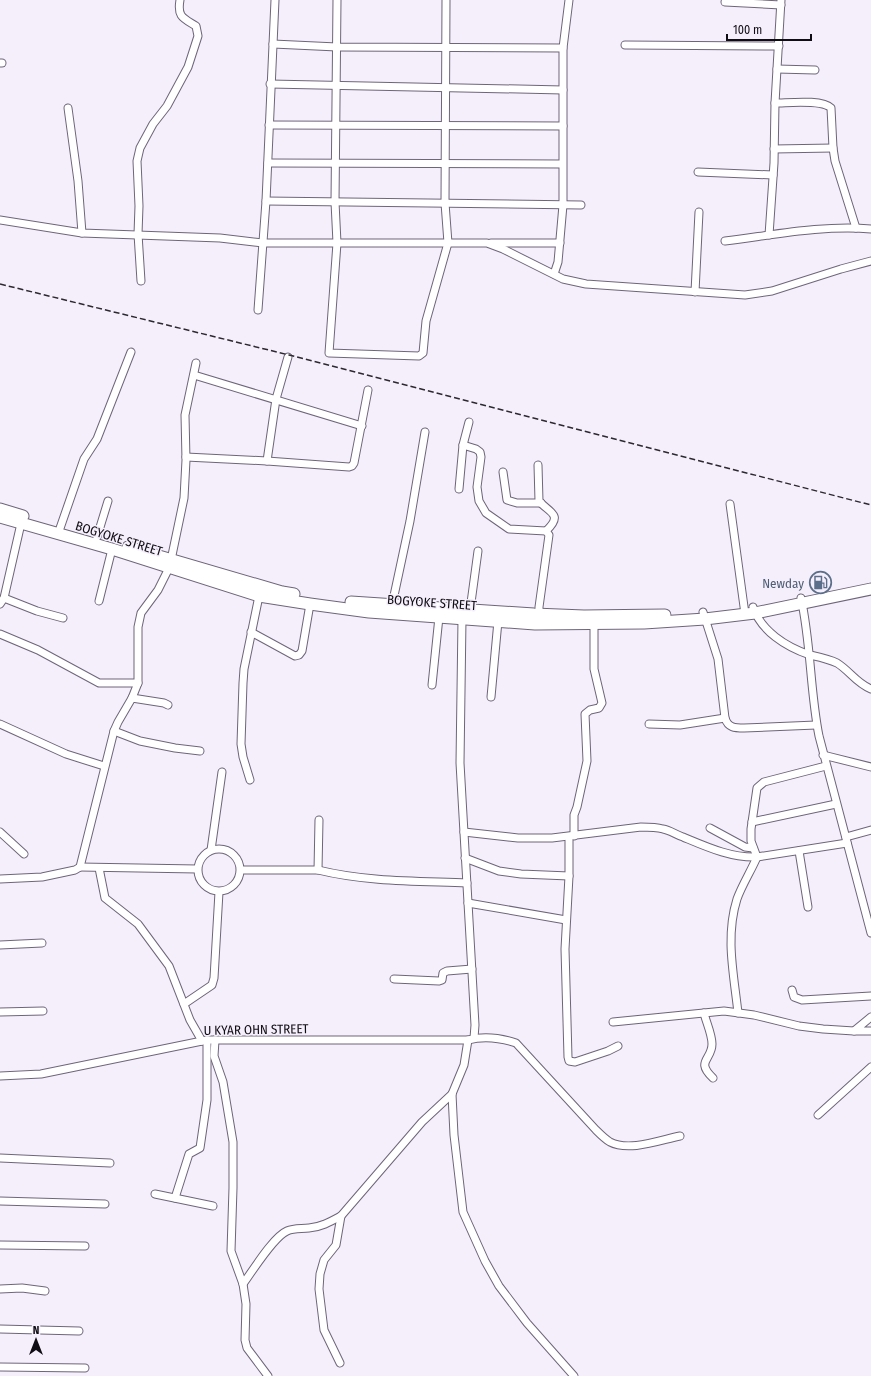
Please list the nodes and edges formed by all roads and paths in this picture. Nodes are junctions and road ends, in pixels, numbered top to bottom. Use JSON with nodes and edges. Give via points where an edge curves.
{"nodes":[{"id":1,"x":180,"y":0,"type":"edge"},
{"id":2,"x":275,"y":0,"type":"edge"},
{"id":3,"x":337,"y":0,"type":"edge"},
{"id":4,"x":446,"y":0,"type":"edge"},
{"id":5,"x":569,"y":0,"type":"edge"},
{"id":6,"x":725,"y":2,"type":"dead end"},
{"id":7,"x":781,"y":2,"type":"edge"},
{"id":8,"x":273,"y":44,"type":"junction"},
{"id":9,"x":625,"y":45,"type":"dead end"},
{"id":10,"x":337,"y":46,"type":"junction"},
{"id":11,"x":779,"y":46,"type":"junction"},
{"id":12,"x":445,"y":47,"type":"junction"},
{"id":13,"x":563,"y":48,"type":"junction"},
{"id":14,"x":777,"y":69,"type":"junction"},
{"id":15,"x":814,"y":70,"type":"dead end"},
{"id":16,"x":270,"y":84,"type":"junction"},
{"id":17,"x":336,"y":85,"type":"junction"},
{"id":18,"x":445,"y":87,"type":"junction"},
{"id":19,"x":563,"y":90,"type":"junction"},
{"id":20,"x":775,"y":103,"type":"junction"},
{"id":21,"x":68,"y":108,"type":"dead end"},
{"id":22,"x":269,"y":125,"type":"junction"},
{"id":23,"x":336,"y":125,"type":"junction"},
{"id":24,"x":445,"y":126,"type":"junction"},
{"id":25,"x":563,"y":126,"type":"junction"},
{"id":26,"x":833,"y":148,"type":"junction"},
{"id":27,"x":774,"y":149,"type":"junction"},
{"id":28,"x":268,"y":163,"type":"junction"},
{"id":29,"x":336,"y":163,"type":"junction"},
{"id":30,"x":445,"y":164,"type":"junction"},
{"id":31,"x":562,"y":164,"type":"junction"},
{"id":32,"x":698,"y":172,"type":"dead end"},
{"id":33,"x":773,"y":175,"type":"junction"},
{"id":34,"x":266,"y":201,"type":"junction"},
{"id":35,"x":335,"y":202,"type":"junction"},
{"id":36,"x":444,"y":203,"type":"junction"},
{"id":37,"x":563,"y":205,"type":"junction"},
{"id":38,"x":582,"y":205,"type":"dead end"},
{"id":39,"x":699,"y":212,"type":"dead end"},
{"id":40,"x":0,"y":220,"type":"edge"},
{"id":41,"x":856,"y":228,"type":"junction"},
{"id":42,"x":871,"y":229,"type":"edge"},
{"id":43,"x":82,"y":233,"type":"junction"},
{"id":44,"x":138,"y":234,"type":"junction"},
{"id":45,"x":769,"y":235,"type":"junction"},
{"id":46,"x":725,"y":241,"type":"dead end"},
{"id":47,"x":263,"y":243,"type":"junction"},
{"id":48,"x":337,"y":243,"type":"junction"},
{"id":49,"x":448,"y":243,"type":"junction"},
{"id":50,"x":486,"y":243,"type":"junction"},
{"id":51,"x":560,"y":243,"type":"junction"},
{"id":52,"x":871,"y":261,"type":"edge"},
{"id":53,"x":554,"y":274,"type":"junction"},
{"id":54,"x":141,"y":281,"type":"dead end"},
{"id":55,"x":695,"y":292,"type":"junction"},
{"id":56,"x":258,"y":310,"type":"dead end"},
{"id":57,"x":131,"y":352,"type":"dead end"},
{"id":58,"x":288,"y":357,"type":"dead end"},
{"id":59,"x":196,"y":363,"type":"dead end"},
{"id":60,"x":194,"y":375,"type":"junction"},
{"id":61,"x":368,"y":390,"type":"dead end"},
{"id":62,"x":276,"y":399,"type":"junction"},
{"id":63,"x":469,"y":422,"type":"dead end"},
{"id":64,"x":362,"y":426,"type":"junction"},
{"id":65,"x":425,"y":432,"type":"dead end"},
{"id":66,"x":463,"y":445,"type":"junction"},
{"id":67,"x":186,"y":457,"type":"junction"},
{"id":68,"x":267,"y":461,"type":"junction"},
{"id":69,"x":538,"y":465,"type":"dead end"},
{"id":70,"x":503,"y":472,"type":"dead end"},
{"id":71,"x":459,"y":489,"type":"dead end"},
{"id":72,"x":108,"y":501,"type":"dead end"},
{"id":73,"x":541,"y":503,"type":"junction"},
{"id":74,"x":730,"y":504,"type":"dead end"},
{"id":75,"x":0,"y":509,"type":"edge"},
{"id":76,"x":0,"y":517,"type":"edge"},
{"id":77,"x":22,"y":519,"type":"junction"},
{"id":78,"x":59,"y":530,"type":"junction"},
{"id":79,"x":546,"y":531,"type":"junction"},
{"id":80,"x":96,"y":538,"type":"junction"},
{"id":81,"x":112,"y":549,"type":"junction"},
{"id":82,"x":478,"y":551,"type":"dead end"},
{"id":83,"x":170,"y":564,"type":"junction"},
{"id":84,"x":871,"y":582,"type":"edge"},
{"id":85,"x":871,"y":589,"type":"edge"},
{"id":86,"x":259,"y":596,"type":"junction"},
{"id":87,"x":2,"y":601,"type":"edge"},
{"id":88,"x":99,"y":601,"type":"dead end"},
{"id":89,"x":801,"y":601,"type":"junction"},
{"id":90,"x":310,"y":604,"type":"junction"},
{"id":91,"x":392,"y":605,"type":"junction"},
{"id":92,"x":470,"y":610,"type":"junction"},
{"id":93,"x":749,"y":610,"type":"junction"},
{"id":94,"x":704,"y":616,"type":"junction"},
{"id":95,"x":439,"y":617,"type":"junction"},
{"id":96,"x":63,"y":618,"type":"dead end"},
{"id":97,"x":462,"y":619,"type":"junction"},
{"id":98,"x":539,"y":619,"type":"junction"},
{"id":99,"x":498,"y":621,"type":"junction"},
{"id":100,"x":594,"y":624,"type":"junction"},
{"id":101,"x":251,"y":632,"type":"junction"},
{"id":102,"x":1,"y":638,"type":"edge"},
{"id":103,"x":809,"y":654,"type":"junction"},
{"id":104,"x":138,"y":683,"type":"junction"},
{"id":105,"x":432,"y":685,"type":"dead end"},
{"id":106,"x":871,"y":689,"type":"edge"},
{"id":107,"x":491,"y":697,"type":"dead end"},
{"id":108,"x":132,"y":698,"type":"junction"},
{"id":109,"x":168,"y":706,"type":"dead end"},
{"id":110,"x":725,"y":718,"type":"junction"},
{"id":111,"x":0,"y":724,"type":"edge"},
{"id":112,"x":649,"y":724,"type":"dead end"},
{"id":113,"x":816,"y":725,"type":"junction"},
{"id":114,"x":114,"y":731,"type":"junction"},
{"id":115,"x":200,"y":751,"type":"dead end"},
{"id":116,"x":824,"y":755,"type":"junction"},
{"id":117,"x":104,"y":766,"type":"junction"},
{"id":118,"x":826,"y":766,"type":"junction"},
{"id":119,"x":871,"y":767,"type":"edge"},
{"id":120,"x":222,"y":772,"type":"dead end"},
{"id":121,"x":250,"y":780,"type":"dead end"},
{"id":122,"x":836,"y":804,"type":"junction"},
{"id":123,"x":319,"y":820,"type":"dead end"},
{"id":124,"x":752,"y":822,"type":"junction"},
{"id":125,"x":710,"y":828,"type":"dead end"},
{"id":126,"x":871,"y":830,"type":"edge"},
{"id":127,"x":0,"y":832,"type":"edge"},
{"id":128,"x":464,"y":832,"type":"junction"},
{"id":129,"x":572,"y":837,"type":"junction"},
{"id":130,"x":846,"y":840,"type":"junction"},
{"id":131,"x":753,"y":848,"type":"junction"},
{"id":132,"x":211,"y":850,"type":"junction"},
{"id":133,"x":799,"y":851,"type":"junction"},
{"id":134,"x":24,"y":854,"type":"dead end"},
{"id":135,"x":465,"y":858,"type":"junction"},
{"id":136,"x":757,"y":858,"type":"junction"},
{"id":137,"x":80,"y":867,"type":"junction"},
{"id":138,"x":99,"y":868,"type":"junction"},
{"id":139,"x":197,"y":869,"type":"junction"},
{"id":140,"x":241,"y":870,"type":"junction"},
{"id":141,"x":318,"y":870,"type":"junction"},
{"id":142,"x":569,"y":876,"type":"junction"},
{"id":143,"x":0,"y":879,"type":"edge"},
{"id":144,"x":466,"y":883,"type":"junction"},
{"id":145,"x":219,"y":892,"type":"junction"},
{"id":146,"x":468,"y":903,"type":"junction"},
{"id":147,"x":808,"y":907,"type":"dead end"},
{"id":148,"x":566,"y":920,"type":"junction"},
{"id":149,"x":871,"y":934,"type":"edge"},
{"id":150,"x":42,"y":943,"type":"dead end"},
{"id":151,"x":0,"y":945,"type":"edge"},
{"id":152,"x":472,"y":969,"type":"junction"},
{"id":153,"x":394,"y":979,"type":"dead end"},
{"id":154,"x":792,"y":990,"type":"dead end"},
{"id":155,"x":871,"y":996,"type":"edge"},
{"id":156,"x":184,"y":1004,"type":"junction"},
{"id":157,"x":0,"y":1012,"type":"edge"},
{"id":158,"x":43,"y":1012,"type":"dead end"},
{"id":159,"x":704,"y":1013,"type":"junction"},
{"id":160,"x":738,"y":1013,"type":"junction"},
{"id":161,"x":871,"y":1017,"type":"edge"},
{"id":162,"x":613,"y":1022,"type":"dead end"},
{"id":163,"x":854,"y":1031,"type":"junction"},
{"id":164,"x":871,"y":1031,"type":"edge"},
{"id":165,"x":471,"y":1039,"type":"junction"},
{"id":166,"x":215,"y":1040,"type":"junction"},
{"id":167,"x":204,"y":1041,"type":"junction"},
{"id":168,"x":618,"y":1046,"type":"dead end"},
{"id":169,"x":871,"y":1067,"type":"edge"},
{"id":170,"x":0,"y":1076,"type":"edge"},
{"id":171,"x":713,"y":1078,"type":"dead end"},
{"id":172,"x":452,"y":1094,"type":"junction"},
{"id":173,"x":818,"y":1115,"type":"dead end"},
{"id":174,"x":680,"y":1136,"type":"dead end"},
{"id":175,"x":0,"y":1158,"type":"edge"},
{"id":176,"x":110,"y":1163,"type":"dead end"},
{"id":177,"x":155,"y":1194,"type":"dead end"},
{"id":178,"x":175,"y":1198,"type":"junction"},
{"id":179,"x":0,"y":1201,"type":"edge"},
{"id":180,"x":104,"y":1204,"type":"dead end"},
{"id":181,"x":213,"y":1206,"type":"dead end"},
{"id":182,"x":341,"y":1216,"type":"junction"},
{"id":183,"x":0,"y":1245,"type":"edge"},
{"id":184,"x":85,"y":1246,"type":"dead end"},
{"id":185,"x":243,"y":1284,"type":"junction"},
{"id":186,"x":0,"y":1289,"type":"edge"},
{"id":187,"x":45,"y":1291,"type":"dead end"},
{"id":188,"x":0,"y":1329,"type":"edge"},
{"id":189,"x":79,"y":1331,"type":"dead end"},
{"id":190,"x":340,"y":1363,"type":"dead end"},
{"id":191,"x":0,"y":1367,"type":"edge"},
{"id":192,"x":85,"y":1368,"type":"dead end"},
{"id":193,"x":268,"y":1376,"type":"edge"},
{"id":194,"x":574,"y":1376,"type":"edge"}],
"edges":[{"from":1,"to":44,"type":"street","via":[[179,13],[182,18],[196,26],[198,36],[188,67],[140,148],[137,161]]},
{"from":2,"to":8,"type":"street"},
{"from":3,"to":10,"type":"street"},
{"from":4,"to":12,"type":"street"},
{"from":5,"to":13,"type":"street"},
{"from":6,"to":7,"type":"street"},
{"from":7,"to":11,"type":"street"},
{"from":8,"to":10,"type":"street"},
{"from":8,"to":16,"type":"street"},
{"from":9,"to":11,"type":"street"},
{"from":10,"to":12,"type":"street"},
{"from":10,"to":17,"type":"street"},
{"from":11,"to":14,"type":"street"},
{"from":12,"to":13,"type":"street"},
{"from":12,"to":18,"type":"street"},
{"from":13,"to":19,"type":"street"},
{"from":14,"to":15,"type":"street"},
{"from":14,"to":20,"type":"street"},
{"from":16,"to":17,"type":"street"},
{"from":16,"to":22,"type":"street"},
{"from":17,"to":18,"type":"street"},
{"from":17,"to":23,"type":"street"},
{"from":18,"to":19,"type":"street"},
{"from":18,"to":24,"type":"street"},
{"from":19,"to":25,"type":"street"},
{"from":20,"to":26,"type":"street","via":[[815,103],[829,106],[832,114]]},
{"from":20,"to":27,"type":"street"},
{"from":21,"to":43,"type":"street"},
{"from":22,"to":23,"type":"street"},
{"from":22,"to":28,"type":"street"},
{"from":23,"to":24,"type":"street"},
{"from":23,"to":29,"type":"street"},
{"from":24,"to":25,"type":"street"},
{"from":24,"to":30,"type":"street"},
{"from":25,"to":31,"type":"street"},
{"from":26,"to":27,"type":"street"},
{"from":26,"to":41,"type":"street"},
{"from":27,"to":33,"type":"street"},
{"from":28,"to":29,"type":"street"},
{"from":28,"to":34,"type":"street"},
{"from":29,"to":30,"type":"street"},
{"from":29,"to":35,"type":"street"},
{"from":30,"to":31,"type":"street"},
{"from":30,"to":36,"type":"street"},
{"from":31,"to":37,"type":"street"},
{"from":32,"to":33,"type":"street"},
{"from":33,"to":45,"type":"street"},
{"from":34,"to":35,"type":"street"},
{"from":34,"to":47,"type":"street"},
{"from":35,"to":36,"type":"street"},
{"from":35,"to":48,"type":"street"},
{"from":36,"to":37,"type":"street"},
{"from":36,"to":49,"type":"street"},
{"from":37,"to":38,"type":"street"},
{"from":37,"to":51,"type":"street"},
{"from":39,"to":55,"type":"street"},
{"from":40,"to":43,"type":"street"},
{"from":41,"to":42,"type":"street"},
{"from":41,"to":45,"type":"street","via":[[826,228]]},
{"from":43,"to":44,"type":"street"},
{"from":44,"to":47,"type":"street"},
{"from":44,"to":54,"type":"street"},
{"from":45,"to":46,"type":"street"},
{"from":47,"to":48,"type":"street"},
{"from":47,"to":56,"type":"street"},
{"from":48,"to":49,"type":"street"},
{"from":48,"to":49,"type":"street","via":[[329,354],[419,356],[423,353],[426,321]]},
{"from":49,"to":50,"type":"street"},
{"from":50,"to":51,"type":"street"},
{"from":50,"to":53,"type":"street"},
{"from":51,"to":53,"type":"street"},
{"from":52,"to":55,"type":"street","via":[[759,294]]},
{"from":53,"to":55,"type":"street","via":[[563,279],[586,284]]},
{"from":57,"to":78,"type":"street","via":[[97,440],[84,459]]},
{"from":58,"to":62,"type":"street"},
{"from":59,"to":60,"type":"street"},
{"from":60,"to":62,"type":"street"},
{"from":60,"to":67,"type":"street","via":[[185,415]]},
{"from":61,"to":64,"type":"street"},
{"from":62,"to":64,"type":"street"},
{"from":62,"to":68,"type":"street"},
{"from":63,"to":66,"type":"street"},
{"from":64,"to":68,"type":"street","via":[[352,466]]},
{"from":65,"to":91,"type":"street"},
{"from":66,"to":71,"type":"street"},
{"from":66,"to":79,"type":"street","via":[[480,452],[477,487],[479,501],[486,513],[508,529]]},
{"from":67,"to":68,"type":"street"},
{"from":67,"to":83,"type":"street","via":[[184,498]]},
{"from":69,"to":73,"type":"street"},
{"from":70,"to":73,"type":"street","via":[[507,500],[517,503]]},
{"from":72,"to":80,"type":"street"},
{"from":73,"to":79,"type":"street","via":[[555,517],[552,526]]},
{"from":74,"to":93,"type":"street"},
{"from":75,"to":77,"type":"main road","name":"BOGYOKE STREET"},
{"from":76,"to":77,"type":"main road","name":"BOGYOKE STREET"},
{"from":77,"to":78,"type":"main road","name":"BOGYOKE STREET"},
{"from":77,"to":87,"type":"street"},
{"from":78,"to":80,"type":"main road","name":"BOGYOKE STREET"},
{"from":78,"to":81,"type":"main road","name":"BOGYOKE STREET"},
{"from":79,"to":98,"type":"street","via":[[549,535]]},
{"from":80,"to":83,"type":"main road","name":"BOGYOKE STREET"},
{"from":81,"to":83,"type":"main road","name":"BOGYOKE STREET"},
{"from":81,"to":88,"type":"street"},
{"from":82,"to":92,"type":"street"},
{"from":83,"to":86,"type":"main road","name":"BOGYOKE STREET"},
{"from":83,"to":91,"type":"main road","name":"BOGYOKE STREET","via":[[282,592]]},
{"from":83,"to":104,"type":"street","via":[[158,590],[141,613],[138,627]]},
{"from":84,"to":89,"type":"main road","name":"BOGYOKE STREET"},
{"from":85,"to":89,"type":"main road","name":"BOGYOKE STREET"},
{"from":86,"to":90,"type":"main road","name":"BOGYOKE STREET"},
{"from":86,"to":101,"type":"street"},
{"from":87,"to":96,"type":"street"},
{"from":89,"to":93,"type":"main road","name":"BOGYOKE STREET"},
{"from":89,"to":103,"type":"street"},
{"from":90,"to":95,"type":"main road","name":"BOGYOKE STREET","via":[[369,612]]},
{"from":90,"to":101,"type":"street","via":[[302,651],[299,655],[295,656]]},
{"from":91,"to":92,"type":"main road","name":"BOGYOKE STREET"},
{"from":92,"to":98,"type":"main road","name":"BOGYOKE STREET"},
{"from":93,"to":94,"type":"main road","name":"BOGYOKE STREET"},
{"from":93,"to":103,"type":"street","via":[[769,632],[790,646]]},
{"from":94,"to":98,"type":"main road","name":"BOGYOKE STREET"},
{"from":94,"to":100,"type":"main road","name":"BOGYOKE STREET","via":[[644,623]]},
{"from":94,"to":110,"type":"street","via":[[718,659]]},
{"from":95,"to":97,"type":"main road","name":"BOGYOKE STREET"},
{"from":95,"to":105,"type":"street"},
{"from":97,"to":99,"type":"main road","name":"BOGYOKE STREET"},
{"from":97,"to":128,"type":"street","via":[[460,763]]},
{"from":98,"to":99,"type":"main road","name":"BOGYOKE STREET"},
{"from":98,"to":100,"type":"main road","name":"BOGYOKE STREET"},
{"from":99,"to":107,"type":"street"},
{"from":100,"to":129,"type":"street","via":[[594,669],[602,703],[599,708],[585,714],[587,761],[574,815]]},
{"from":101,"to":121,"type":"street","via":[[244,668],[241,744]]},
{"from":102,"to":104,"type":"street","via":[[38,650],[99,683]]},
{"from":103,"to":106,"type":"street","via":[[838,664],[858,682]]},
{"from":103,"to":113,"type":"street"},
{"from":104,"to":108,"type":"street"},
{"from":108,"to":109,"type":"street","via":[[164,703]]},
{"from":108,"to":114,"type":"street"},
{"from":110,"to":112,"type":"street","via":[[680,725]]},
{"from":110,"to":113,"type":"street","via":[[730,726],[740,728]]},
{"from":111,"to":117,"type":"street","via":[[66,754]]},
{"from":113,"to":116,"type":"street"},
{"from":114,"to":115,"type":"street","via":[[140,741]]},
{"from":114,"to":117,"type":"street"},
{"from":116,"to":118,"type":"street"},
{"from":116,"to":119,"type":"street"},
{"from":117,"to":137,"type":"street"},
{"from":118,"to":122,"type":"street"},
{"from":118,"to":124,"type":"street","via":[[764,782],[756,791]]},
{"from":120,"to":132,"type":"street"},
{"from":122,"to":124,"type":"street"},
{"from":122,"to":130,"type":"street"},
{"from":123,"to":141,"type":"street"},
{"from":124,"to":131,"type":"street"},
{"from":125,"to":131,"type":"street","via":[[744,847]]},
{"from":126,"to":130,"type":"street"},
{"from":127,"to":134,"type":"street"},
{"from":128,"to":129,"type":"street","via":[[518,838]]},
{"from":128,"to":135,"type":"street"},
{"from":129,"to":136,"type":"street","via":[[642,827],[658,828],[732,855]]},
{"from":129,"to":142,"type":"street"},
{"from":130,"to":133,"type":"street"},
{"from":130,"to":149,"type":"street"},
{"from":131,"to":136,"type":"street"},
{"from":132,"to":139,"type":"street","via":[[204,854]]},
{"from":132,"to":140,"type":"street","via":[[228,850],[240,862]]},
{"from":133,"to":136,"type":"street"},
{"from":133,"to":147,"type":"street"},
{"from":135,"to":142,"type":"street","via":[[499,871]]},
{"from":135,"to":144,"type":"street"},
{"from":136,"to":160,"type":"street","via":[[738,897],[732,919],[730,939]]},
{"from":137,"to":138,"type":"street"},
{"from":137,"to":143,"type":"street","via":[[42,877]]},
{"from":138,"to":139,"type":"street"},
{"from":138,"to":156,"type":"street","via":[[105,898],[138,924],[169,966]]},
{"from":139,"to":145,"type":"street","via":[[204,885]]},
{"from":140,"to":141,"type":"street"},
{"from":140,"to":145,"type":"street","via":[[234,886]]},
{"from":141,"to":144,"type":"street","via":[[360,879]]},
{"from":142,"to":148,"type":"street"},
{"from":144,"to":146,"type":"street"},
{"from":145,"to":156,"type":"street","via":[[212,985]]},
{"from":146,"to":148,"type":"street"},
{"from":146,"to":152,"type":"street"},
{"from":148,"to":168,"type":"street","via":[[569,1060],[575,1062]]},
{"from":150,"to":151,"type":"street"},
{"from":152,"to":153,"type":"street","via":[[447,971],[439,981]]},
{"from":152,"to":165,"type":"street","via":[[475,1024]]},
{"from":154,"to":155,"type":"street","via":[[794,997],[802,1000]]},
{"from":156,"to":167,"type":"street","via":[[190,1020]]},
{"from":157,"to":158,"type":"street"},
{"from":159,"to":160,"type":"street"},
{"from":159,"to":162,"type":"street"},
{"from":159,"to":171,"type":"street","via":[[712,1044],[706,1061],[706,1072]]},
{"from":160,"to":163,"type":"street","via":[[799,1026]]},
{"from":161,"to":163,"type":"street"},
{"from":163,"to":164,"type":"street"},
{"from":165,"to":166,"type":"street","name":"U KYAR OHN STREET"},
{"from":165,"to":172,"type":"street"},
{"from":165,"to":174,"type":"street","name":"U KYAR OHN STREET","via":[[497,1039],[516,1043],[611,1143],[631,1146]]},
{"from":166,"to":167,"type":"street","name":"U KYAR OHN STREET"},
{"from":166,"to":185,"type":"street","via":[[214,1056],[223,1082],[233,1142],[231,1251]]},
{"from":167,"to":170,"type":"street","name":"U KYAR OHN STREET","via":[[41,1074]]},
{"from":167,"to":178,"type":"street","via":[[207,1100],[200,1148],[189,1154]]},
{"from":169,"to":173,"type":"street"},
{"from":172,"to":182,"type":"street","via":[[422,1122]]},
{"from":172,"to":194,"type":"street","via":[[462,1212],[499,1286],[527,1323]]},
{"from":175,"to":176,"type":"street"},
{"from":177,"to":178,"type":"street"},
{"from":178,"to":181,"type":"street"},
{"from":179,"to":180,"type":"street"},
{"from":182,"to":185,"type":"street","via":[[325,1224],[285,1232],[262,1256]]},
{"from":182,"to":190,"type":"street","via":[[336,1245],[324,1260],[319,1289],[324,1330]]},
{"from":183,"to":184,"type":"street"},
{"from":185,"to":193,"type":"street","via":[[247,1348]]},
{"from":186,"to":187,"type":"street"},
{"from":188,"to":189,"type":"street"},
{"from":191,"to":192,"type":"street"}]}
